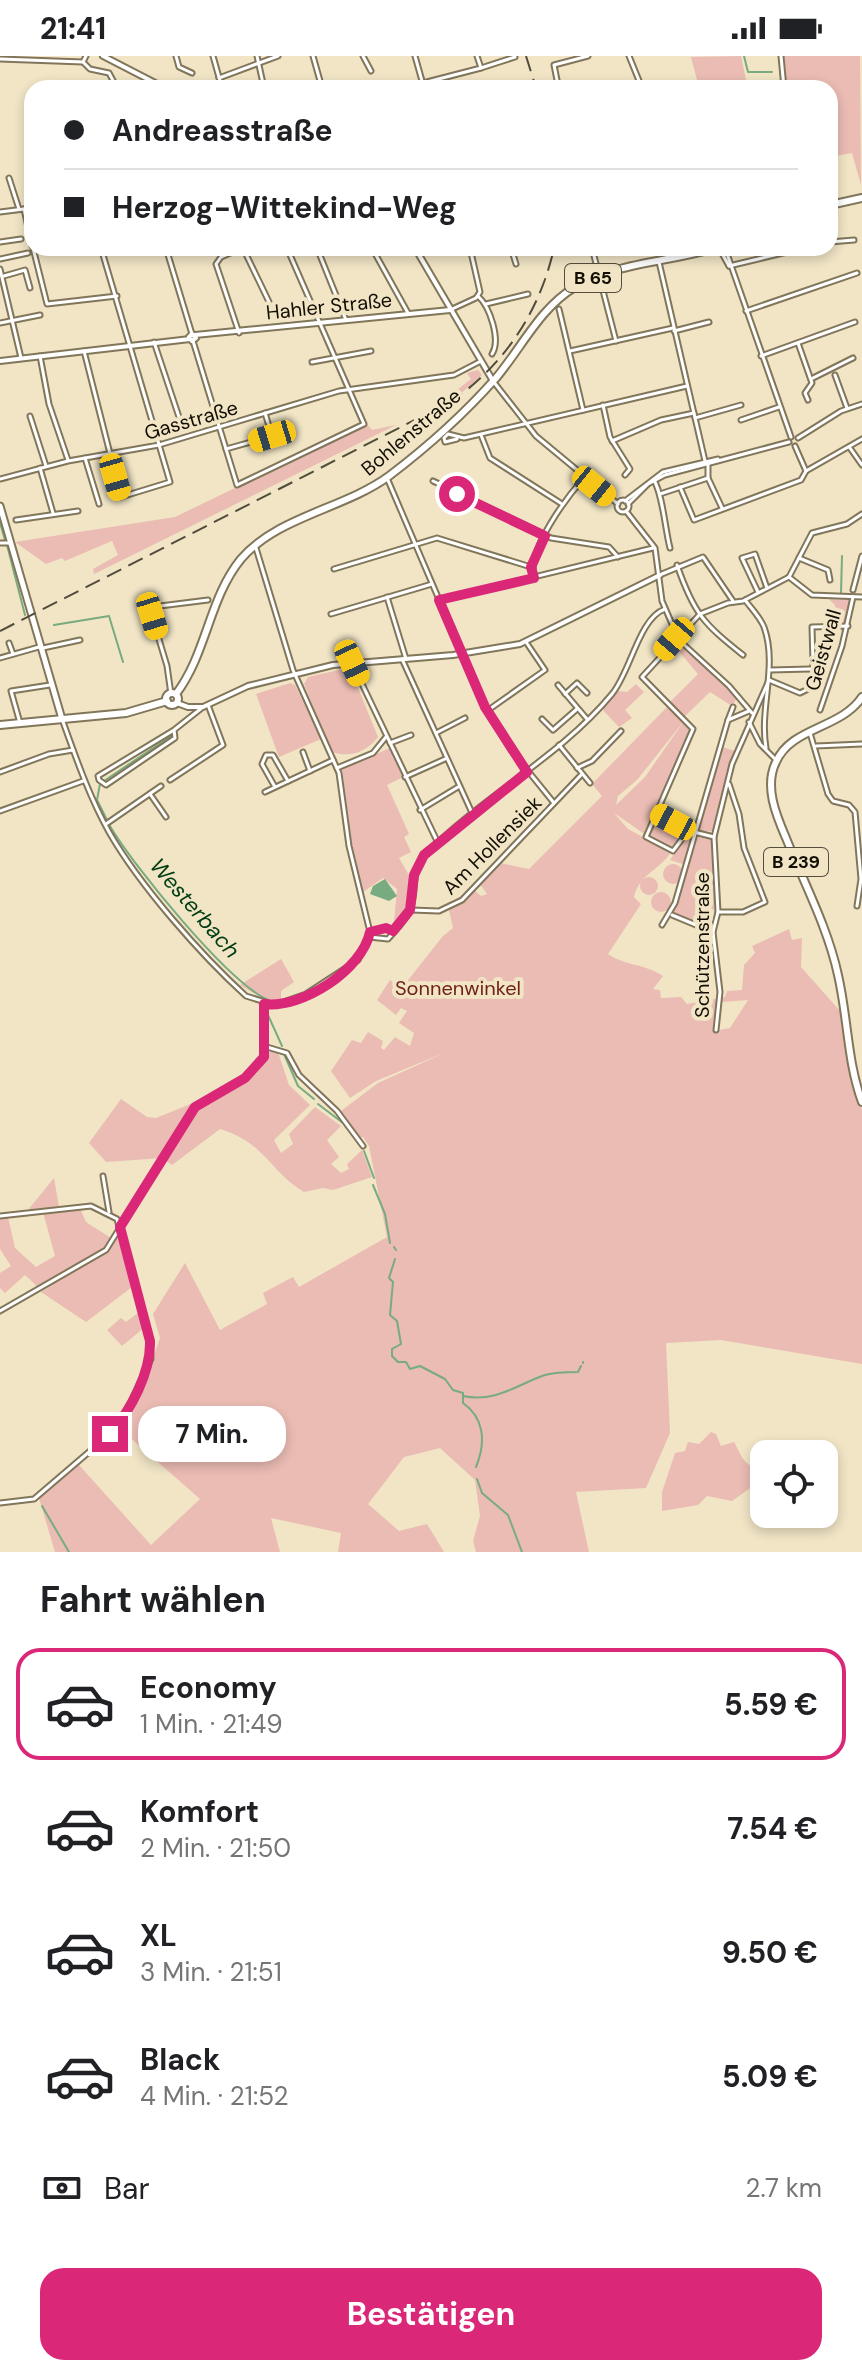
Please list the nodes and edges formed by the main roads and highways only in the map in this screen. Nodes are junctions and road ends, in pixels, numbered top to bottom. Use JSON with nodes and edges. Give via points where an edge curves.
{"nodes":[{"id":1,"x":862,"y":198,"type":"edge"},
{"id":2,"x":838,"y":203,"type":"edge"},
{"id":3,"x":683,"y":256,"type":"edge"},
{"id":4,"x":0,"y":506,"type":"edge"},
{"id":5,"x":173,"y":694,"type":"junction"},
{"id":6,"x":862,"y":697,"type":"edge"},
{"id":7,"x":167,"y":701,"type":"junction"},
{"id":8,"x":62,"y":719,"type":"junction"},
{"id":9,"x":0,"y":725,"type":"edge"},
{"id":10,"x":859,"y":1079,"type":"edge"},
{"id":11,"x":862,"y":1102,"type":"edge"}],
"edges":[{"from":1,"to":2,"type":"main road"},
{"from":3,"to":5,"type":"main road","name":"Bohlenstraße","number":"B 65","via":[[601,275],[575,287],[550,306],[493,381],[387,478],[255,546],[228,578],[197,662]]},
{"from":4,"to":8,"type":"main road"},
{"from":5,"to":7,"type":"main road","name":"Bohlenstraße"},
{"from":5,"to":7,"type":"main road","via":[[177,703]]},
{"from":6,"to":10,"type":"main road","number":"B 239","via":[[848,713],[790,744],[776,760],[771,780],[773,801],[834,958]]},
{"from":7,"to":8,"type":"main road","via":[[135,711]]},
{"from":8,"to":9,"type":"main road"},
{"from":10,"to":11,"type":"main road","number":"B 239"}]}
